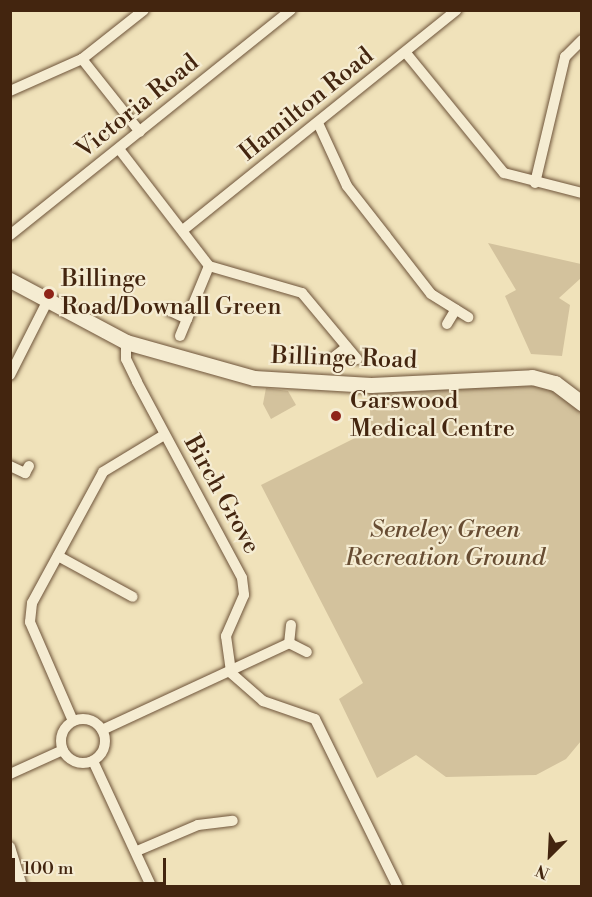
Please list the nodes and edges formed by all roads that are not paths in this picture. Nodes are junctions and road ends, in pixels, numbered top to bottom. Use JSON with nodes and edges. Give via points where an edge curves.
{"nodes":[{"id":1,"x":144,"y":10,"type":"edge"},
{"id":2,"x":291,"y":10,"type":"edge"},
{"id":3,"x":457,"y":10,"type":"edge"},
{"id":4,"x":582,"y":40,"type":"edge"},
{"id":5,"x":405,"y":52,"type":"junction"},
{"id":6,"x":82,"y":59,"type":"junction"},
{"id":7,"x":10,"y":91,"type":"edge"},
{"id":8,"x":318,"y":123,"type":"junction"},
{"id":9,"x":140,"y":132,"type":"junction"},
{"id":10,"x":119,"y":149,"type":"junction"},
{"id":11,"x":536,"y":183,"type":"junction"},
{"id":12,"x":582,"y":193,"type":"edge"},
{"id":13,"x":183,"y":230,"type":"junction"},
{"id":14,"x":10,"y":235,"type":"edge"},
{"id":15,"x":209,"y":266,"type":"junction"},
{"id":16,"x":10,"y":280,"type":"edge"},
{"id":17,"x":48,"y":300,"type":"junction"},
{"id":18,"x":456,"y":309,"type":"junction"},
{"id":19,"x":170,"y":311,"type":"dead end"},
{"id":20,"x":468,"y":317,"type":"dead end"},
{"id":21,"x":187,"y":319,"type":"junction"},
{"id":22,"x":447,"y":324,"type":"dead end"},
{"id":23,"x":180,"y":336,"type":"dead end"},
{"id":24,"x":126,"y":342,"type":"junction"},
{"id":25,"x":347,"y":346,"type":"junction"},
{"id":26,"x":334,"y":357,"type":"dead end"},
{"id":27,"x":357,"y":359,"type":"dead end"},
{"id":28,"x":10,"y":375,"type":"edge"},
{"id":29,"x":582,"y":403,"type":"edge"},
{"id":30,"x":164,"y":435,"type":"junction"},
{"id":31,"x":10,"y":466,"type":"edge"},
{"id":32,"x":29,"y":466,"type":"dead end"},
{"id":33,"x":58,"y":556,"type":"junction"},
{"id":34,"x":134,"y":597,"type":"dead end"},
{"id":35,"x":291,"y":625,"type":"dead end"},
{"id":36,"x":289,"y":643,"type":"junction"},
{"id":37,"x":307,"y":652,"type":"dead end"},
{"id":38,"x":231,"y":673,"type":"junction"},
{"id":39,"x":73,"y":721,"type":"junction"},
{"id":40,"x":102,"y":730,"type":"junction"},
{"id":41,"x":63,"y":750,"type":"junction"},
{"id":42,"x":93,"y":760,"type":"junction"},
{"id":43,"x":10,"y":774,"type":"edge"},
{"id":44,"x":233,"y":821,"type":"dead end"},
{"id":45,"x":10,"y":847,"type":"edge"},
{"id":46,"x":137,"y":851,"type":"junction"},
{"id":47,"x":22,"y":886,"type":"edge"},
{"id":48,"x":151,"y":886,"type":"edge"},
{"id":49,"x":397,"y":886,"type":"edge"}],
"edges":[{"from":1,"to":6,"type":"street"},
{"from":2,"to":9,"type":"street","name":"Victoria Road"},
{"from":3,"to":5,"type":"street","name":"Hamilton Road"},
{"from":4,"to":11,"type":"street","via":[[565,57]]},
{"from":5,"to":8,"type":"street","name":"Hamilton Road"},
{"from":5,"to":11,"type":"street","via":[[504,173]]},
{"from":6,"to":7,"type":"street"},
{"from":6,"to":9,"type":"street"},
{"from":8,"to":13,"type":"street","name":"Hamilton Road"},
{"from":8,"to":18,"type":"street","via":[[347,186],[431,294]]},
{"from":9,"to":10,"type":"street","name":"Victoria Road"},
{"from":10,"to":13,"type":"street"},
{"from":10,"to":14,"type":"street","name":"Victoria Road"},
{"from":11,"to":12,"type":"street"},
{"from":13,"to":15,"type":"street"},
{"from":15,"to":21,"type":"street"},
{"from":15,"to":25,"type":"street","via":[[302,293]]},
{"from":16,"to":17,"type":"main road","name":"Billinge Road"},
{"from":17,"to":24,"type":"main road","name":"Billinge Road"},
{"from":17,"to":28,"type":"street"},
{"from":18,"to":20,"type":"street"},
{"from":18,"to":22,"type":"street"},
{"from":19,"to":21,"type":"street"},
{"from":21,"to":23,"type":"street"},
{"from":24,"to":29,"type":"main road","name":"Billinge Road","via":[[282,381],[371,385],[532,377],[555,383]]},
{"from":24,"to":30,"type":"street","name":"Birch Grove","via":[[126,359]]},
{"from":25,"to":26,"type":"street"},
{"from":25,"to":27,"type":"street"},
{"from":30,"to":33,"type":"street","via":[[103,472]]},
{"from":30,"to":38,"type":"street","name":"Birch Grove","via":[[242,578],[244,595],[226,636]]},
{"from":31,"to":32,"type":"street","via":[[25,473]]},
{"from":33,"to":34,"type":"street"},
{"from":33,"to":39,"type":"street","via":[[32,603],[30,622]]},
{"from":35,"to":36,"type":"street"},
{"from":36,"to":37,"type":"street"},
{"from":36,"to":38,"type":"street"},
{"from":38,"to":40,"type":"street"},
{"from":38,"to":49,"type":"street","via":[[262,701],[315,719]]},
{"from":39,"to":40,"type":"street","via":[[93,721]]},
{"from":39,"to":41,"type":"street","via":[[64,730]]},
{"from":40,"to":42,"type":"street","via":[[103,751]]},
{"from":41,"to":42,"type":"street","via":[[72,760]]},
{"from":41,"to":43,"type":"street"},
{"from":42,"to":46,"type":"street"},
{"from":44,"to":46,"type":"street","via":[[198,825]]},
{"from":45,"to":47,"type":"street"},
{"from":46,"to":48,"type":"street"}]}
